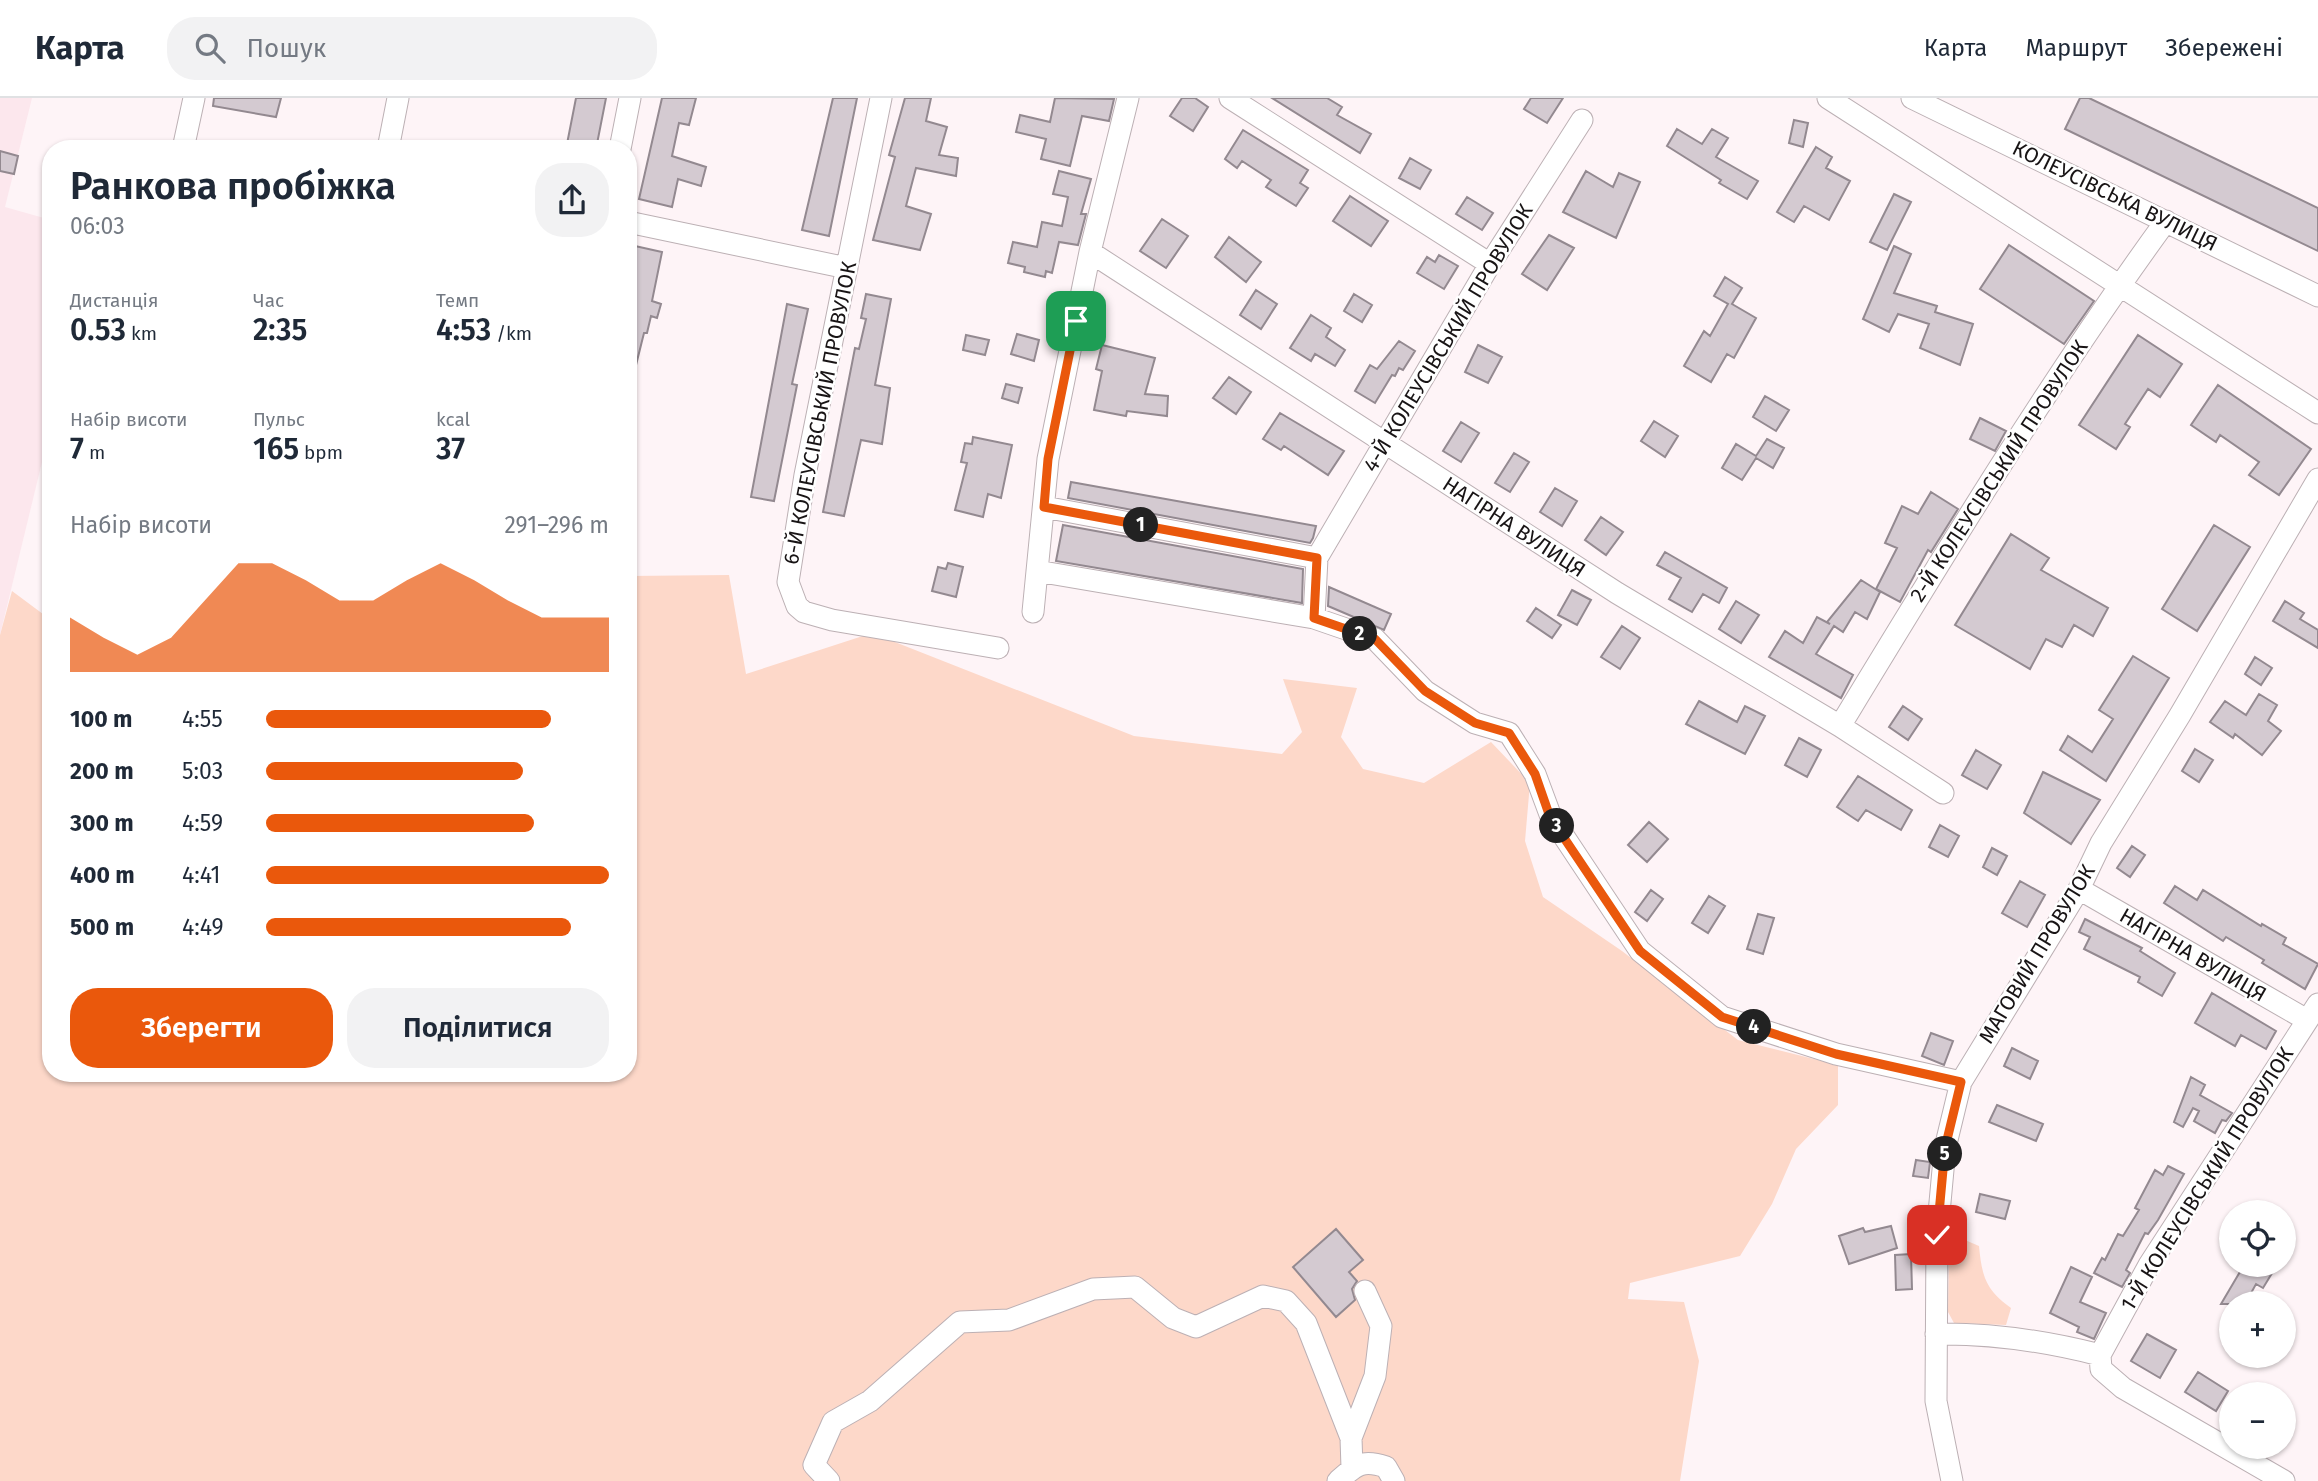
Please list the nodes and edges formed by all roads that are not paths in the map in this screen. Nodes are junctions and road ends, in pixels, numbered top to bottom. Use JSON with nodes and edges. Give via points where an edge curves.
{"nodes":[{"id":1,"x":194,"y":98,"type":"edge"},
{"id":2,"x":398,"y":98,"type":"edge"},
{"id":3,"x":630,"y":98,"type":"edge"},
{"id":4,"x":881,"y":98,"type":"edge"},
{"id":5,"x":1128,"y":98,"type":"edge"},
{"id":6,"x":1230,"y":98,"type":"edge"},
{"id":7,"x":1828,"y":98,"type":"edge"},
{"id":8,"x":1912,"y":98,"type":"edge"},
{"id":9,"x":1582,"y":120,"type":"dead end"},
{"id":10,"x":185,"y":140,"type":"edge"},
{"id":11,"x":390,"y":140,"type":"edge"},
{"id":12,"x":622,"y":140,"type":"edge"},
{"id":13,"x":2166,"y":220,"type":"junction"},
{"id":14,"x":637,"y":224,"type":"edge"},
{"id":15,"x":1090,"y":252,"type":"junction"},
{"id":16,"x":1490,"y":264,"type":"junction"},
{"id":17,"x":847,"y":268,"type":"junction"},
{"id":18,"x":2120,"y":284,"type":"junction"},
{"id":19,"x":2318,"y":296,"type":"edge"},
{"id":20,"x":2318,"y":413,"type":"edge"},
{"id":21,"x":1385,"y":444,"type":"junction"},
{"id":22,"x":2318,"y":479,"type":"edge"},
{"id":23,"x":1044,"y":507,"type":"junction"},
{"id":24,"x":1317,"y":558,"type":"junction"},
{"id":25,"x":1037,"y":571,"type":"junction"},
{"id":26,"x":1032,"y":612,"type":"dead end"},
{"id":27,"x":1314,"y":618,"type":"junction"},
{"id":28,"x":998,"y":648,"type":"dead end"},
{"id":29,"x":1840,"y":726,"type":"junction"},
{"id":30,"x":1943,"y":793,"type":"dead end"},
{"id":31,"x":2079,"y":889,"type":"junction"},
{"id":32,"x":2312,"y":1012,"type":"edge"},
{"id":33,"x":1961,"y":1082,"type":"junction"},
{"id":34,"x":1365,"y":1291,"type":"dead end"},
{"id":35,"x":1936,"y":1334,"type":"junction"},
{"id":36,"x":2100,"y":1355,"type":"junction"},
{"id":37,"x":1351,"y":1438,"type":"junction"},
{"id":38,"x":1345,"y":1475,"type":"edge"},
{"id":39,"x":829,"y":1481,"type":"edge"},
{"id":40,"x":1394,"y":1481,"type":"edge"},
{"id":41,"x":1952,"y":1481,"type":"edge"},
{"id":42,"x":2284,"y":1481,"type":"edge"}],
"edges":[{"from":1,"to":10,"type":"street"},
{"from":2,"to":11,"type":"street"},
{"from":3,"to":12,"type":"street"},
{"from":4,"to":17,"type":"street","name":"6-Й КОЛЕУСІВСЬКИЙ ПРОВУЛОК"},
{"from":5,"to":15,"type":"street"},
{"from":6,"to":16,"type":"street"},
{"from":7,"to":18,"type":"street"},
{"from":8,"to":13,"type":"street","name":"КОЛЕУСІВСЬКА ВУЛИЦЯ"},
{"from":9,"to":16,"type":"street","name":"4-Й КОЛЕУСІВСЬКИЙ ПРОВУЛОК"},
{"from":13,"to":18,"type":"street","name":"2-Й КОЛЕУСІВСЬКИЙ ПРОВУЛОК"},
{"from":13,"to":19,"type":"street","name":"КОЛЕУСІВСЬКА ВУЛИЦЯ"},
{"from":14,"to":17,"type":"street"},
{"from":15,"to":21,"type":"street","name":"НАГІРНА ВУЛИЦЯ"},
{"from":15,"to":23,"type":"street","via":[[1048,459]]},
{"from":16,"to":21,"type":"street","name":"4-Й КОЛЕУСІВСЬКИЙ ПРОВУЛОК"},
{"from":17,"to":28,"type":"street","name":"6-Й КОЛЕУСІВСЬКИЙ ПРОВУЛОК","via":[[788,583],[797,606],[832,620]]},
{"from":18,"to":20,"type":"street"},
{"from":18,"to":29,"type":"street","name":"2-Й КОЛЕУСІВСЬКИЙ ПРОВУЛОК","via":[[1962,524]]},
{"from":21,"to":24,"type":"street","name":"4-Й КОЛЕУСІВСЬКИЙ ПРОВУЛОК"},
{"from":21,"to":29,"type":"street","name":"НАГІРНА ВУЛИЦЯ","via":[[1617,593]]},
{"from":22,"to":31,"type":"street","name":"МАГОВИЙ ПРОВУЛОК","via":[[2101,843]]},
{"from":23,"to":24,"type":"street"},
{"from":23,"to":25,"type":"street"},
{"from":24,"to":27,"type":"street"},
{"from":25,"to":26,"type":"street"},
{"from":25,"to":27,"type":"street"},
{"from":27,"to":33,"type":"street","via":[[1375,639],[1425,691],[1475,723],[1509,733],[1535,774],[1550,817],[1640,951],[1722,1017],[1836,1054]]},
{"from":29,"to":30,"type":"street","name":"НАГІРНА ВУЛИЦЯ"},
{"from":31,"to":32,"type":"street","name":"НАГІРНА ВУЛИЦЯ"},
{"from":31,"to":33,"type":"street","name":"МАГОВИЙ ПРОВУЛОК"},
{"from":32,"to":36,"type":"street","name":"1-Й КОЛЕУСІВСЬКИЙ ПРОВУЛОК","via":[[2149,1265]]},
{"from":33,"to":35,"type":"street","name":"МАГОВИЙ ПРОВУЛОК","via":[[1945,1148],[1937,1235]]},
{"from":34,"to":37,"type":"street","via":[[1381,1326],[1375,1376]]},
{"from":35,"to":36,"type":"street","via":[[2053,1343]]},
{"from":35,"to":41,"type":"street","name":"МАГОВИЙ ПРОВУЛОК","via":[[1936,1401]]},
{"from":36,"to":42,"type":"street","via":[[2101,1369],[2123,1388]]},
{"from":37,"to":38,"type":"street"},
{"from":37,"to":39,"type":"street","via":[[1306,1323],[1286,1301],[1263,1296],[1196,1327],[1173,1318],[1135,1287],[1093,1289],[1009,1320],[960,1322],[870,1401],[833,1422],[814,1465]]},
{"from":38,"to":40,"type":"street","via":[[1369,1462],[1386,1467]]}]}
